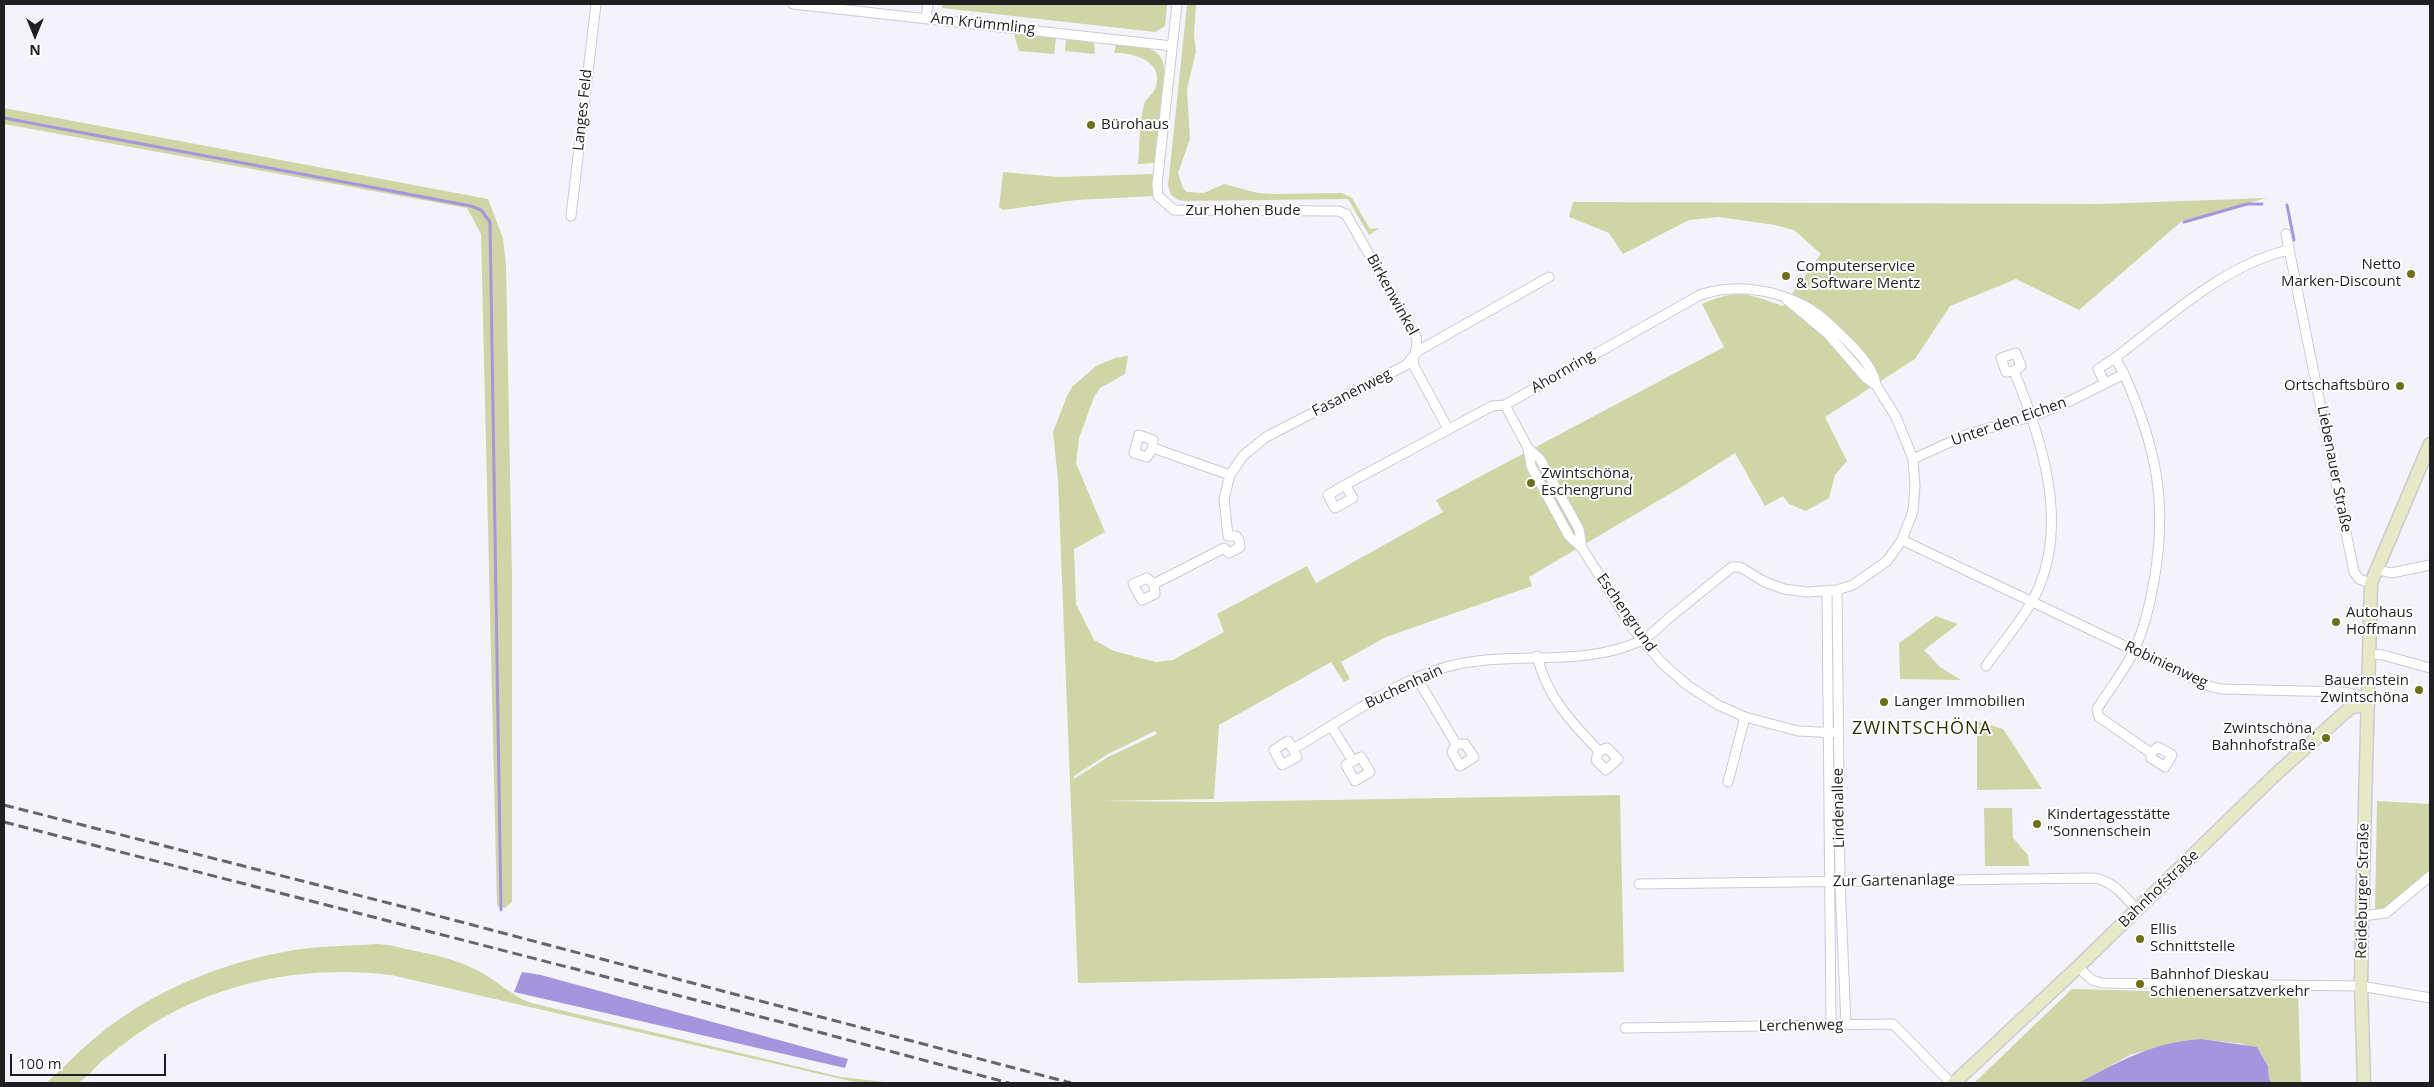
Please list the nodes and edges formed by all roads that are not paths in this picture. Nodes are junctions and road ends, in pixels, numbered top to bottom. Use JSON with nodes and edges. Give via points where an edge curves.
{"nodes":[{"id":1,"x":596,"y":4,"type":"edge"},
{"id":2,"x":793,"y":4,"type":"edge"},
{"id":3,"x":928,"y":4,"type":"edge"},
{"id":4,"x":1177,"y":4,"type":"edge"},
{"id":5,"x":926,"y":18,"type":"junction"},
{"id":6,"x":1172,"y":46,"type":"junction"},
{"id":7,"x":1346,"y":214,"type":"joint"},
{"id":8,"x":571,"y":216,"type":"dead end"},
{"id":9,"x":2286,"y":234,"type":"dead end"},
{"id":10,"x":2289,"y":250,"type":"junction"},
{"id":11,"x":1549,"y":277,"type":"dead end"},
{"id":12,"x":1415,"y":354,"type":"junction"},
{"id":13,"x":2115,"y":358,"type":"junction"},
{"id":14,"x":2014,"y":371,"type":"dead end"},
{"id":15,"x":2124,"y":374,"type":"junction"},
{"id":16,"x":2105,"y":383,"type":"junction"},
{"id":17,"x":1505,"y":405,"type":"junction"},
{"id":18,"x":2031,"y":417,"type":"junction"},
{"id":19,"x":1451,"y":428,"type":"junction"},
{"id":20,"x":2430,"y":444,"type":"edge"},
{"id":21,"x":1153,"y":448,"type":"dead end"},
{"id":22,"x":1913,"y":459,"type":"junction"},
{"id":23,"x":1230,"y":475,"type":"junction"},
{"id":24,"x":1345,"y":485,"type":"dead end"},
{"id":25,"x":1228,"y":536,"type":"junction"},
{"id":26,"x":1902,"y":540,"type":"junction"},
{"id":27,"x":1224,"y":548,"type":"junction"},
{"id":28,"x":2430,"y":565,"type":"edge"},
{"id":29,"x":2375,"y":569,"type":"junction"},
{"id":30,"x":2371,"y":583,"type":"junction"},
{"id":31,"x":1154,"y":584,"type":"dead end"},
{"id":32,"x":1832,"y":591,"type":"junction"},
{"id":33,"x":2031,"y":603,"type":"junction"},
{"id":34,"x":1642,"y":640,"type":"junction"},
{"id":35,"x":2134,"y":651,"type":"junction"},
{"id":36,"x":2370,"y":654,"type":"junction"},
{"id":37,"x":1537,"y":656,"type":"junction"},
{"id":38,"x":1986,"y":666,"type":"dead end"},
{"id":39,"x":2430,"y":668,"type":"edge"},
{"id":40,"x":1418,"y":678,"type":"junction"},
{"id":41,"x":2368,"y":701,"type":"junction"},
{"id":42,"x":1745,"y":717,"type":"junction"},
{"id":43,"x":1331,"y":726,"type":"junction"},
{"id":44,"x":1834,"y":732,"type":"junction"},
{"id":45,"x":1456,"y":744,"type":"dead end"},
{"id":46,"x":1293,"y":749,"type":"dead end"},
{"id":47,"x":1599,"y":752,"type":"dead end"},
{"id":48,"x":2151,"y":753,"type":"dead end"},
{"id":49,"x":1353,"y":761,"type":"dead end"},
{"id":50,"x":1728,"y":782,"type":"dead end"},
{"id":51,"x":2430,"y":876,"type":"edge"},
{"id":52,"x":1830,"y":882,"type":"junction"},
{"id":53,"x":1840,"y":882,"type":"junction"},
{"id":54,"x":1639,"y":884,"type":"dead end"},
{"id":55,"x":2137,"y":910,"type":"junction"},
{"id":56,"x":2362,"y":916,"type":"junction"},
{"id":57,"x":2078,"y":967,"type":"junction"},
{"id":58,"x":2361,"y":986,"type":"junction"},
{"id":59,"x":2430,"y":998,"type":"edge"},
{"id":60,"x":1831,"y":1025,"type":"junction"},
{"id":61,"x":1846,"y":1025,"type":"junction"},
{"id":62,"x":1626,"y":1028,"type":"dead end"},
{"id":63,"x":1952,"y":1083,"type":"edge"},
{"id":64,"x":2364,"y":1083,"type":"edge"}],
"edges":[{"from":1,"to":8,"type":"street","name":"Langes Feld"},
{"from":2,"to":5,"type":"street","name":"Am Krümmling"},
{"from":3,"to":5,"type":"street"},
{"from":4,"to":6,"type":"street","name":"Zur Hohen Bude"},
{"from":5,"to":6,"type":"street","name":"Am Krümmling"},
{"from":6,"to":7,"type":"street","name":"Zur Hohen Bude","via":[[1157,184],[1158,196],[1164,203],[1174,210],[1188,211],[1338,210]]},
{"from":7,"to":12,"type":"street","name":"Birkenwinkel","via":[[1416,337]]},
{"from":9,"to":10,"type":"street","name":"Liebenauer Straße"},
{"from":10,"to":13,"type":"street","via":[[2243,267],[2198,294]]},
{"from":10,"to":30,"type":"street","name":"Liebenauer Straße","via":[[2354,572],[2359,579]]},
{"from":11,"to":12,"type":"street","name":"Fasanenweg"},
{"from":12,"to":19,"type":"street","name":"Birkenwinkel","via":[[1414,366],[1446,427]]},
{"from":12,"to":23,"type":"street","name":"Fasanenweg","via":[[1406,365],[1266,437],[1242,456]]},
{"from":13,"to":15,"type":"street"},
{"from":13,"to":16,"type":"street","via":[[2098,369]]},
{"from":14,"to":18,"type":"street"},
{"from":15,"to":16,"type":"street","name":"Unter den Eichen"},
{"from":15,"to":35,"type":"street","via":[[2149,439],[2157,470],[2160,504],[2160,538],[2149,610]]},
{"from":16,"to":18,"type":"street","name":"Unter den Eichen"},
{"from":17,"to":19,"type":"street","name":"Ahornring","via":[[1492,406]]},
{"from":17,"to":22,"type":"street","name":"Ahornring","via":[[1706,292],[1733,288],[1768,292],[1805,306],[1830,324],[1854,348],[1872,371]]},
{"from":17,"to":34,"type":"street","name":"Eschengrund","via":[[1528,448],[1530,466],[1569,536],[1582,548]]},
{"from":18,"to":22,"type":"street","name":"Unter den Eichen","via":[[1970,433]]},
{"from":18,"to":33,"type":"street","via":[[2045,467],[2052,529],[2048,561]]},
{"from":19,"to":24,"type":"street","name":"Ahornring"},
{"from":20,"to":29,"type":"main road"},
{"from":21,"to":23,"type":"street"},
{"from":22,"to":26,"type":"street","name":"Ahornring","via":[[1914,499]]},
{"from":23,"to":25,"type":"street","name":"Fasanenweg","via":[[1224,499]]},
{"from":25,"to":27,"type":"street","via":[[1222,540]]},
{"from":25,"to":27,"type":"street","via":[[1236,536],[1240,547],[1229,553]]},
{"from":26,"to":32,"type":"street","name":"Ahornring","via":[[1887,561],[1870,574],[1852,585]]},
{"from":26,"to":33,"type":"street","name":"Robinienweg"},
{"from":27,"to":31,"type":"street"},
{"from":28,"to":29,"type":"street","via":[[2391,572]]},
{"from":29,"to":30,"type":"main road"},
{"from":30,"to":36,"type":"main road"},
{"from":32,"to":34,"type":"street","name":"Ahornring","via":[[1784,588],[1765,582],[1740,567],[1732,567]]},
{"from":32,"to":44,"type":"street","name":"Lindenallee"},
{"from":33,"to":35,"type":"street","name":"Robinienweg"},
{"from":33,"to":38,"type":"street"},
{"from":34,"to":37,"type":"street","name":"Buchenhain","via":[[1615,651],[1589,656]]},
{"from":34,"to":42,"type":"street","name":"Eschengrund","via":[[1687,685],[1718,705]]},
{"from":35,"to":41,"type":"street","name":"Robinienweg","via":[[2221,689],[2346,692]]},
{"from":35,"to":48,"type":"street","via":[[2097,709],[2108,726]]},
{"from":36,"to":39,"type":"street"},
{"from":36,"to":41,"type":"main road"},
{"from":37,"to":40,"type":"street","name":"Buchenhain","via":[[1470,661]]},
{"from":37,"to":47,"type":"street","via":[[1553,698]]},
{"from":40,"to":43,"type":"street","name":"Buchenhain","via":[[1362,706]]},
{"from":40,"to":45,"type":"street"},
{"from":41,"to":55,"type":"main road","name":"Bahnhofstraße","via":[[2342,715],[2275,775]]},
{"from":41,"to":56,"type":"main road","name":"Reideburger Straße"},
{"from":42,"to":44,"type":"street","name":"Eschengrund","via":[[1798,731]]},
{"from":42,"to":50,"type":"street"},
{"from":43,"to":46,"type":"street","name":"Buchenhain"},
{"from":43,"to":49,"type":"street"},
{"from":44,"to":52,"type":"street","name":"Lindenallee"},
{"from":44,"to":53,"type":"street","name":"Lindenallee"},
{"from":51,"to":56,"type":"street","via":[[2386,913]]},
{"from":52,"to":53,"type":"street","name":"Zur Gartenanlage"},
{"from":52,"to":54,"type":"street","name":"Zur Gartenanlage"},
{"from":52,"to":60,"type":"street","name":"Lindenallee"},
{"from":53,"to":55,"type":"street","name":"Zur Gartenanlage","via":[[2093,878],[2115,886]]},
{"from":53,"to":61,"type":"street","name":"Lindenallee"},
{"from":55,"to":57,"type":"main road","name":"Bahnhofstraße"},
{"from":56,"to":58,"type":"main road","name":"Reideburger Straße"},
{"from":57,"to":58,"type":"street","via":[[2092,980],[2102,983]]},
{"from":57,"to":63,"type":"main road","name":"Bahnhofstraße"},
{"from":58,"to":59,"type":"street"},
{"from":58,"to":64,"type":"main road","name":"Reideburger Straße"},
{"from":60,"to":61,"type":"street","name":"Lerchenweg"},
{"from":60,"to":62,"type":"street","name":"Lerchenweg"},
{"from":61,"to":63,"type":"street","name":"Lerchenweg","via":[[1897,1026]]}]}
